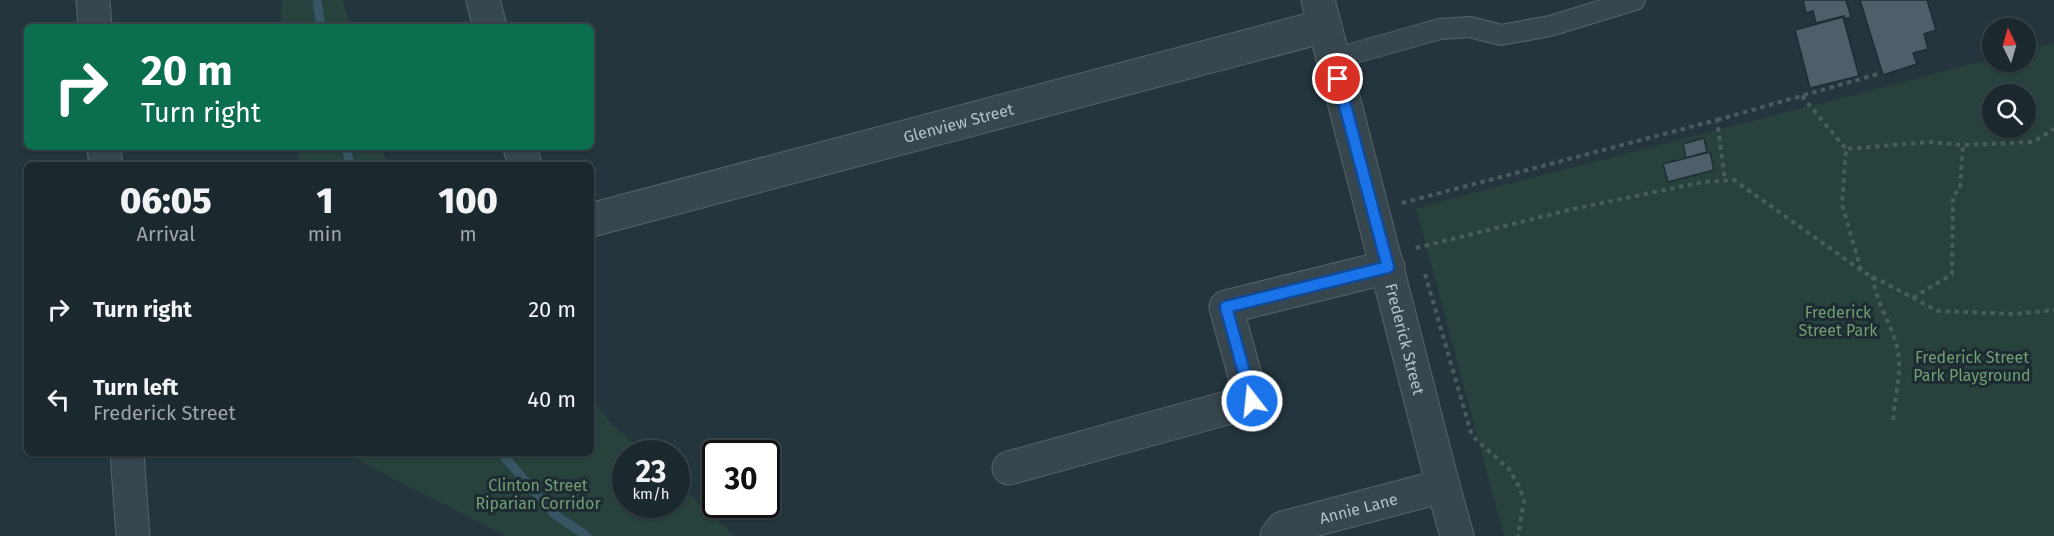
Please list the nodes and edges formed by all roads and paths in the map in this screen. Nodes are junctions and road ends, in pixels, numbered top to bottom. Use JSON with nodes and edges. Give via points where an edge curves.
{"nodes":[{"id":1,"x":93,"y":0,"type":"edge"},
{"id":2,"x":483,"y":0,"type":"edge"},
{"id":3,"x":1635,"y":0,"type":"edge"},
{"id":4,"x":1321,"y":13,"type":"edge"},
{"id":5,"x":95,"y":24,"type":"edge"},
{"id":6,"x":489,"y":24,"type":"edge"},
{"id":7,"x":1333,"y":59,"type":"junction"},
{"id":8,"x":1878,"y":74,"type":"dead end"},
{"id":9,"x":1802,"y":96,"type":"junction"},
{"id":10,"x":1718,"y":120,"type":"junction"},
{"id":11,"x":2054,"y":129,"type":"edge"},
{"id":12,"x":1963,"y":145,"type":"junction"},
{"id":13,"x":1846,"y":149,"type":"junction"},
{"id":14,"x":1725,"y":180,"type":"junction"},
{"id":15,"x":1372,"y":211,"type":"junction"},
{"id":16,"x":594,"y":219,"type":"edge"},
{"id":17,"x":1417,"y":247,"type":"junction"},
{"id":18,"x":1420,"y":258,"type":"dead end"},
{"id":19,"x":1388,"y":267,"type":"junction"},
{"id":20,"x":1424,"y":269,"type":"dead end"},
{"id":21,"x":1862,"y":271,"type":"junction"},
{"id":22,"x":1873,"y":275,"type":"junction"},
{"id":23,"x":1912,"y":298,"type":"junction"},
{"id":24,"x":2054,"y":310,"type":"edge"},
{"id":25,"x":1893,"y":423,"type":"dead end"},
{"id":26,"x":127,"y":456,"type":"edge"},
{"id":27,"x":1009,"y":468,"type":"dead end"},
{"id":28,"x":1443,"y":486,"type":"junction"},
{"id":29,"x":134,"y":536,"type":"edge"},
{"id":30,"x":1277,"y":536,"type":"edge"},
{"id":31,"x":1457,"y":536,"type":"edge"},
{"id":32,"x":1518,"y":536,"type":"edge"}],
"edges":[{"from":1,"to":5,"type":"street"},
{"from":2,"to":6,"type":"street"},
{"from":3,"to":7,"type":"lane","via":[[1550,26],[1501,35],[1470,27],[1440,29]]},
{"from":4,"to":7,"type":"street","name":"Frederick Street"},
{"from":4,"to":16,"type":"street","name":"Glenview Street"},
{"from":7,"to":15,"type":"street","name":"Frederick Street"},
{"from":8,"to":9,"type":"path"},
{"from":9,"to":10,"type":"path"},
{"from":9,"to":13,"type":"path"},
{"from":10,"to":14,"type":"path"},
{"from":10,"to":15,"type":"path"},
{"from":11,"to":12,"type":"path","via":[[2033,142]]},
{"from":12,"to":13,"type":"path","via":[[1929,142]]},
{"from":12,"to":23,"type":"path","via":[[1960,189],[1953,196],[1952,274]]},
{"from":13,"to":21,"type":"path","via":[[1842,204]]},
{"from":14,"to":17,"type":"path","via":[[1573,208]]},
{"from":14,"to":21,"type":"path","via":[[1734,180]]},
{"from":15,"to":19,"type":"street","name":"Frederick Street"},
{"from":17,"to":18,"type":"path"},
{"from":17,"to":19,"type":"path"},
{"from":19,"to":27,"type":"street","via":[[1226,307],[1252,401]]},
{"from":19,"to":28,"type":"street","name":"Frederick Street"},
{"from":20,"to":32,"type":"path","via":[[1472,436],[1509,469],[1520,488],[1524,501]]},
{"from":21,"to":22,"type":"path"},
{"from":22,"to":23,"type":"path"},
{"from":22,"to":25,"type":"path","via":[[1898,353],[1900,370]]},
{"from":23,"to":24,"type":"path","via":[[1938,311],[2014,314]]},
{"from":26,"to":29,"type":"street"},
{"from":28,"to":30,"type":"street","name":"Annie Lane","via":[[1283,528]]},
{"from":28,"to":31,"type":"street","name":"Frederick Street"}]}
